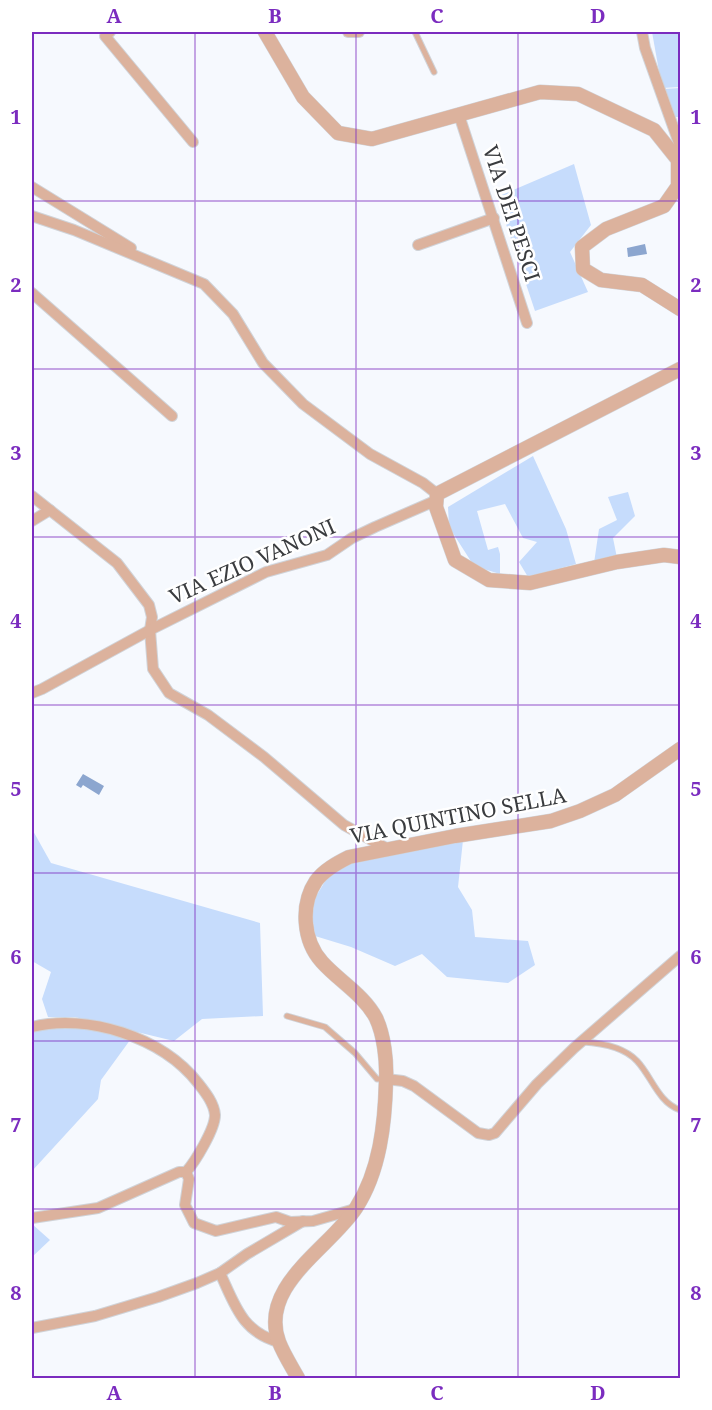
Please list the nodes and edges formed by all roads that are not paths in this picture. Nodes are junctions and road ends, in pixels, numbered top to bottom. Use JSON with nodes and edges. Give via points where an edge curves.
{"nodes":[{"id":1,"x":265,"y":32,"type":"edge"},
{"id":2,"x":348,"y":32,"type":"edge"},
{"id":3,"x":359,"y":32,"type":"edge"},
{"id":4,"x":415,"y":32,"type":"edge"},
{"id":5,"x":642,"y":32,"type":"edge"},
{"id":6,"x":103,"y":35,"type":"edge"},
{"id":7,"x":434,"y":72,"type":"dead end"},
{"id":8,"x":459,"y":115,"type":"junction"},
{"id":9,"x":193,"y":142,"type":"dead end"},
{"id":10,"x":681,"y":146,"type":"edge"},
{"id":11,"x":679,"y":185,"type":"edge"},
{"id":12,"x":32,"y":187,"type":"edge"},
{"id":13,"x":32,"y":216,"type":"edge"},
{"id":14,"x":494,"y":218,"type":"junction"},
{"id":15,"x":418,"y":245,"type":"dead end"},
{"id":16,"x":159,"y":266,"type":"junction"},
{"id":17,"x":32,"y":294,"type":"edge"},
{"id":18,"x":681,"y":309,"type":"edge"},
{"id":19,"x":527,"y":323,"type":"dead end"},
{"id":20,"x":681,"y":369,"type":"edge"},
{"id":21,"x":172,"y":416,"type":"dead end"},
{"id":22,"x":32,"y":496,"type":"edge"},
{"id":23,"x":437,"y":497,"type":"junction"},
{"id":24,"x":50,"y":510,"type":"junction"},
{"id":25,"x":32,"y":521,"type":"edge"},
{"id":26,"x":681,"y":557,"type":"edge"},
{"id":27,"x":150,"y":630,"type":"junction"},
{"id":28,"x":32,"y":693,"type":"edge"},
{"id":29,"x":681,"y":749,"type":"edge"},
{"id":30,"x":386,"y":848,"type":"junction"},
{"id":31,"x":681,"y":956,"type":"edge"},
{"id":32,"x":287,"y":1016,"type":"dead end"},
{"id":33,"x":32,"y":1028,"type":"edge"},
{"id":34,"x":582,"y":1041,"type":"junction"},
{"id":35,"x":386,"y":1079,"type":"junction"},
{"id":36,"x":681,"y":1110,"type":"edge"},
{"id":37,"x":186,"y":1172,"type":"junction"},
{"id":38,"x":355,"y":1209,"type":"junction"},
{"id":39,"x":32,"y":1218,"type":"edge"},
{"id":40,"x":303,"y":1221,"type":"junction"},
{"id":41,"x":220,"y":1273,"type":"junction"},
{"id":42,"x":32,"y":1328,"type":"edge"},
{"id":43,"x":279,"y":1342,"type":"junction"},
{"id":44,"x":298,"y":1378,"type":"edge"}],
"edges":[{"from":1,"to":8,"type":"street","via":[[303,97],[338,133],[372,139]]},
{"from":2,"to":3,"type":"street"},
{"from":4,"to":7,"type":"lane"},
{"from":5,"to":10,"type":"street"},
{"from":6,"to":9,"type":"street"},
{"from":8,"to":11,"type":"street","via":[[540,92],[578,94],[654,130],[678,160]]},
{"from":8,"to":14,"type":"street","name":"VIA DEI PESCI"},
{"from":11,"to":18,"type":"street","via":[[664,206],[606,229],[582,247],[583,269],[601,280],[642,285]]},
{"from":12,"to":16,"type":"street"},
{"from":13,"to":16,"type":"street"},
{"from":14,"to":15,"type":"street"},
{"from":14,"to":19,"type":"street","name":"VIA DEI PESCI"},
{"from":16,"to":23,"type":"street","via":[[204,284],[233,314],[263,363],[303,404],[370,454],[423,483]]},
{"from":17,"to":21,"type":"street"},
{"from":20,"to":23,"type":"street"},
{"from":22,"to":24,"type":"street"},
{"from":23,"to":26,"type":"street","via":[[436,507],[455,560],[489,580],[530,583],[617,562],[664,555]]},
{"from":23,"to":27,"type":"street","name":"VIA EZIO VANONI","via":[[352,538],[327,555],[266,572]]},
{"from":24,"to":25,"type":"street"},
{"from":24,"to":27,"type":"street","via":[[117,562],[149,605]]},
{"from":27,"to":28,"type":"street","name":"VIA EZIO VANONI"},
{"from":27,"to":30,"type":"street","via":[[153,669],[169,693],[217,722],[344,825]]},
{"from":29,"to":30,"type":"street","name":"VIA QUINTINO SELLA","via":[[615,795],[561,818]]},
{"from":30,"to":35,"type":"street","name":"VIA QUINTINO SELLA","via":[[349,856],[333,865],[316,882],[306,910],[308,936],[321,961],[376,1017]]},
{"from":31,"to":34,"type":"street"},
{"from":32,"to":35,"type":"lane","via":[[325,1027],[377,1078]]},
{"from":33,"to":37,"type":"street","via":[[51,1023],[83,1023],[133,1036],[186,1067],[210,1098],[215,1116],[208,1138]]},
{"from":34,"to":35,"type":"street","via":[[537,1084],[504,1125],[489,1135],[470,1128],[414,1086]]},
{"from":34,"to":36,"type":"lane","via":[[606,1044],[636,1060],[670,1106]]},
{"from":35,"to":38,"type":"street","name":"VIA QUINTINO SELLA","via":[[377,1156],[370,1183]]},
{"from":37,"to":39,"type":"street","via":[[98,1208]]},
{"from":37,"to":40,"type":"street","via":[[189,1179],[185,1205],[194,1223],[216,1231],[276,1217]]},
{"from":38,"to":40,"type":"street"},
{"from":38,"to":43,"type":"street","name":"VIA QUINTINO SELLA","via":[[281,1297],[274,1322]]},
{"from":40,"to":41,"type":"street"},
{"from":41,"to":42,"type":"street","via":[[158,1297]]},
{"from":41,"to":43,"type":"street","via":[[239,1313],[255,1333]]},
{"from":43,"to":44,"type":"street","name":"VIA QUINTINO SELLA"}]}
